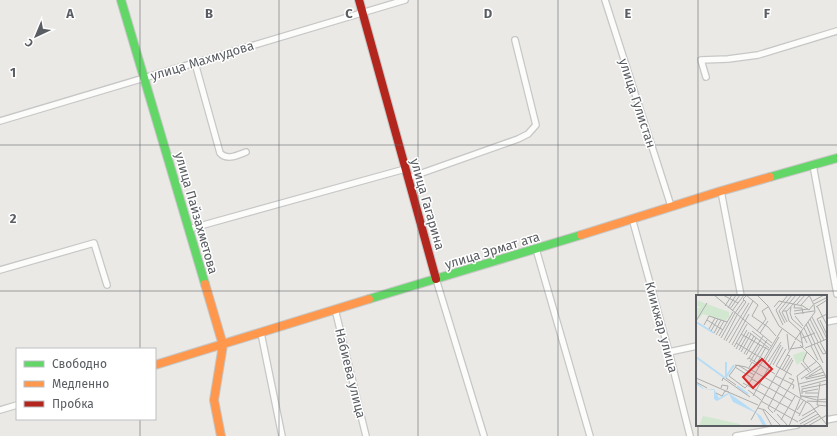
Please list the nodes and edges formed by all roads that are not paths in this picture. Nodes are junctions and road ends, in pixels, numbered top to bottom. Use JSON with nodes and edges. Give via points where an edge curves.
{"nodes":[{"id":1,"x":121,"y":0,"type":"edge"},
{"id":2,"x":359,"y":0,"type":"edge"},
{"id":3,"x":405,"y":0,"type":"edge"},
{"id":4,"x":605,"y":0,"type":"edge"},
{"id":5,"x":362,"y":13,"type":"junction"},
{"id":6,"x":837,"y":31,"type":"edge"},
{"id":7,"x":514,"y":40,"type":"dead end"},
{"id":8,"x":194,"y":63,"type":"junction"},
{"id":9,"x":706,"y":77,"type":"dead end"},
{"id":10,"x":145,"y":78,"type":"junction"},
{"id":11,"x":0,"y":121,"type":"edge"},
{"id":12,"x":246,"y":152,"type":"dead end"},
{"id":13,"x":837,"y":158,"type":"edge"},
{"id":14,"x":814,"y":165,"type":"junction"},
{"id":15,"x":406,"y":169,"type":"junction"},
{"id":16,"x":408,"y":178,"type":"junction"},
{"id":17,"x":721,"y":191,"type":"junction"},
{"id":18,"x":671,"y":206,"type":"junction"},
{"id":19,"x":632,"y":218,"type":"junction"},
{"id":20,"x":189,"y":229,"type":"junction"},
{"id":21,"x":536,"y":249,"type":"junction"},
{"id":22,"x":0,"y":270,"type":"edge"},
{"id":23,"x":436,"y":279,"type":"junction"},
{"id":24,"x":107,"y":285,"type":"dead end"},
{"id":25,"x":837,"y":294,"type":"edge"},
{"id":26,"x":741,"y":295,"type":"edge"},
{"id":27,"x":335,"y":309,"type":"junction"},
{"id":28,"x":837,"y":320,"type":"edge"},
{"id":29,"x":827,"y":322,"type":"edge"},
{"id":30,"x":261,"y":333,"type":"junction"},
{"id":31,"x":223,"y":345,"type":"junction"},
{"id":32,"x":696,"y":346,"type":"edge"},
{"id":33,"x":669,"y":352,"type":"junction"},
{"id":34,"x":156,"y":365,"type":"edge"},
{"id":35,"x":16,"y":405,"type":"edge"},
{"id":36,"x":0,"y":410,"type":"edge"},
{"id":37,"x":837,"y":418,"type":"edge"},
{"id":38,"x":827,"y":420,"type":"edge"},
{"id":39,"x":791,"y":426,"type":"edge"},
{"id":40,"x":221,"y":436,"type":"edge"},
{"id":41,"x":282,"y":436,"type":"edge"},
{"id":42,"x":366,"y":436,"type":"edge"},
{"id":43,"x":484,"y":436,"type":"edge"},
{"id":44,"x":590,"y":436,"type":"edge"},
{"id":45,"x":690,"y":436,"type":"edge"},
{"id":46,"x":736,"y":436,"type":"edge"}],
"edges":[{"from":1,"to":10,"type":"street","name":"улица Пайзахметова"},
{"from":2,"to":5,"type":"street","name":"улица Гагарина"},
{"from":3,"to":5,"type":"street","name":"улица Махмудова"},
{"from":4,"to":18,"type":"street","name":"улица Гулистан"},
{"from":5,"to":8,"type":"street","name":"улица Махмудова"},
{"from":5,"to":15,"type":"street","name":"улица Гагарина"},
{"from":6,"to":9,"type":"street","via":[[758,55],[701,60]]},
{"from":7,"to":16,"type":"street","via":[[536,125],[528,134],[518,139]]},
{"from":8,"to":10,"type":"street","name":"улица Махмудова"},
{"from":8,"to":12,"type":"street","via":[[220,153],[228,158]]},
{"from":10,"to":11,"type":"street","name":"улица Махмудова"},
{"from":10,"to":20,"type":"street","name":"улица Пайзахметова"},
{"from":13,"to":14,"type":"street","name":"улица Эрмат ата"},
{"from":14,"to":17,"type":"street","name":"улица Эрмат ата"},
{"from":14,"to":25,"type":"street"},
{"from":15,"to":16,"type":"street","name":"улица Гагарина"},
{"from":15,"to":20,"type":"street"},
{"from":16,"to":23,"type":"street","name":"улица Гагарина"},
{"from":17,"to":18,"type":"street","name":"улица Эрмат ата"},
{"from":17,"to":26,"type":"street"},
{"from":18,"to":19,"type":"street","name":"улица Эрмат ата"},
{"from":19,"to":21,"type":"street","name":"улица Эрмат ата"},
{"from":19,"to":33,"type":"street","name":"Киикжар улица"},
{"from":20,"to":31,"type":"street","name":"улица Пайзахметова"},
{"from":21,"to":23,"type":"street","name":"улица Эрмат ата"},
{"from":21,"to":44,"type":"street"},
{"from":22,"to":24,"type":"street","via":[[94,243]]},
{"from":23,"to":27,"type":"street","name":"улица Эрмат ата"},
{"from":23,"to":43,"type":"street","name":"улица Гагарина"},
{"from":27,"to":30,"type":"street","name":"улица Эрмат ата"},
{"from":27,"to":42,"type":"street","name":"Набиева улица"},
{"from":28,"to":29,"type":"street"},
{"from":30,"to":31,"type":"street","name":"улица Эрмат ата"},
{"from":30,"to":41,"type":"street"},
{"from":31,"to":34,"type":"street","name":"улица Эрмат ата"},
{"from":31,"to":40,"type":"street","name":"улица Пайзахметова","via":[[214,400]]},
{"from":32,"to":33,"type":"street"},
{"from":33,"to":45,"type":"street","name":"Киикжар улица"},
{"from":35,"to":36,"type":"street"},
{"from":37,"to":38,"type":"street"},
{"from":39,"to":46,"type":"street"}]}
